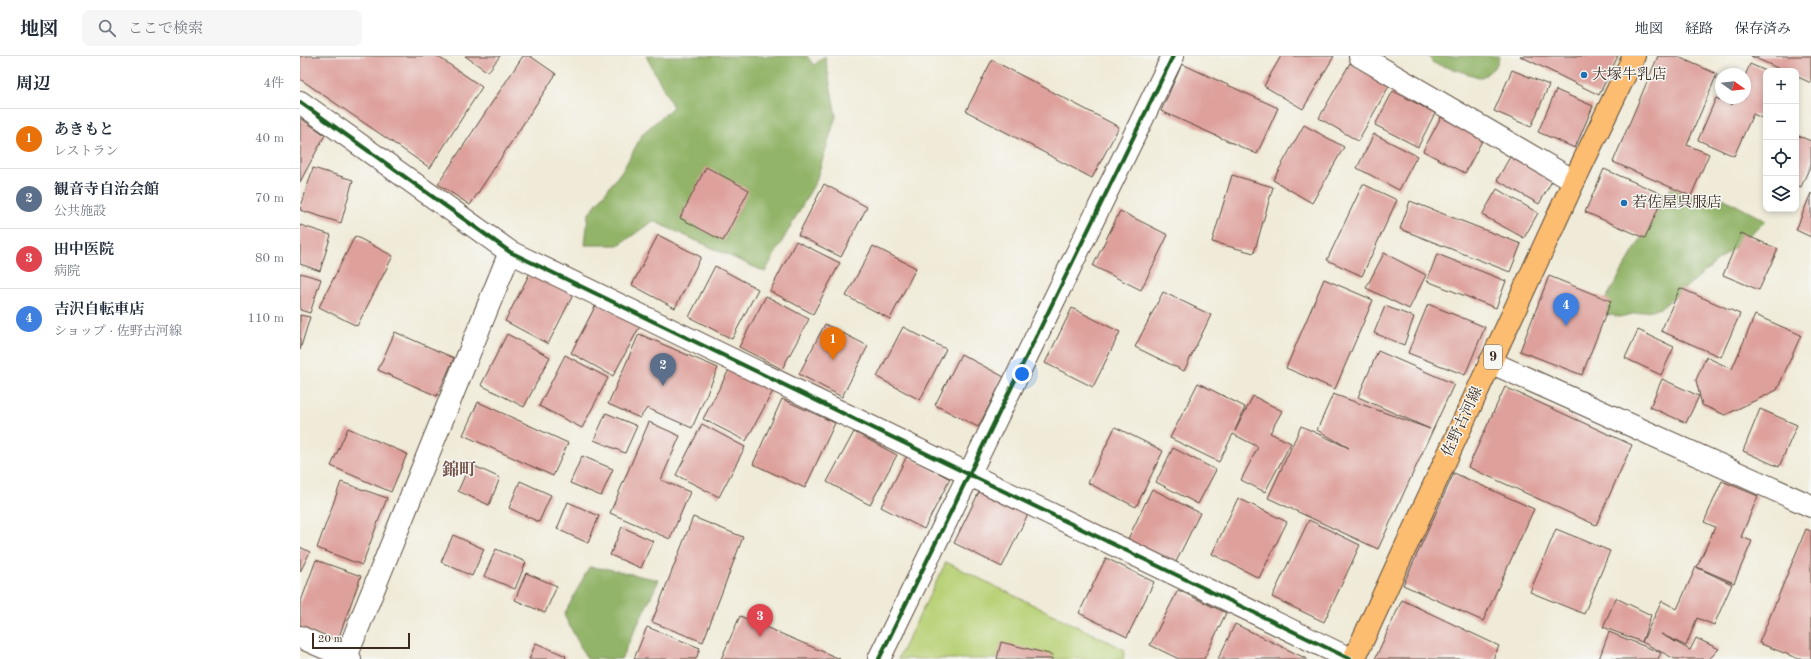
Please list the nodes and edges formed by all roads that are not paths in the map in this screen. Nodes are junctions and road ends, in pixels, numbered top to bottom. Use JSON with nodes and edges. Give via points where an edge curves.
{"nodes":[{"id":1,"x":1173,"y":56,"type":"edge"},
{"id":2,"x":1360,"y":56,"type":"edge"},
{"id":3,"x":1634,"y":56,"type":"edge"},
{"id":4,"x":300,"y":102,"type":"edge"},
{"id":5,"x":1574,"y":181,"type":"junction"},
{"id":6,"x":510,"y":252,"type":"junction"},
{"id":7,"x":1490,"y":362,"type":"junction"},
{"id":8,"x":970,"y":474,"type":"junction"},
{"id":9,"x":1810,"y":502,"type":"edge"},
{"id":10,"x":300,"y":637,"type":"edge"},
{"id":11,"x":347,"y":658,"type":"edge"},
{"id":12,"x":879,"y":659,"type":"edge"},
{"id":13,"x":1350,"y":659,"type":"edge"},
{"id":14,"x":1354,"y":659,"type":"edge"}],
"edges":[{"from":1,"to":8,"type":"street"},
{"from":2,"to":5,"type":"street"},
{"from":3,"to":5,"type":"main road","name":"佐野古河線","number":"9"},
{"from":4,"to":6,"type":"street"},
{"from":5,"to":7,"type":"main road","name":"佐野古河線","number":"9"},
{"from":6,"to":8,"type":"street"},
{"from":6,"to":11,"type":"street"},
{"from":7,"to":9,"type":"street"},
{"from":7,"to":14,"type":"main road","name":"佐野古河線","number":"9"},
{"from":8,"to":12,"type":"street"},
{"from":8,"to":13,"type":"street"},
{"from":10,"to":11,"type":"street"}]}
